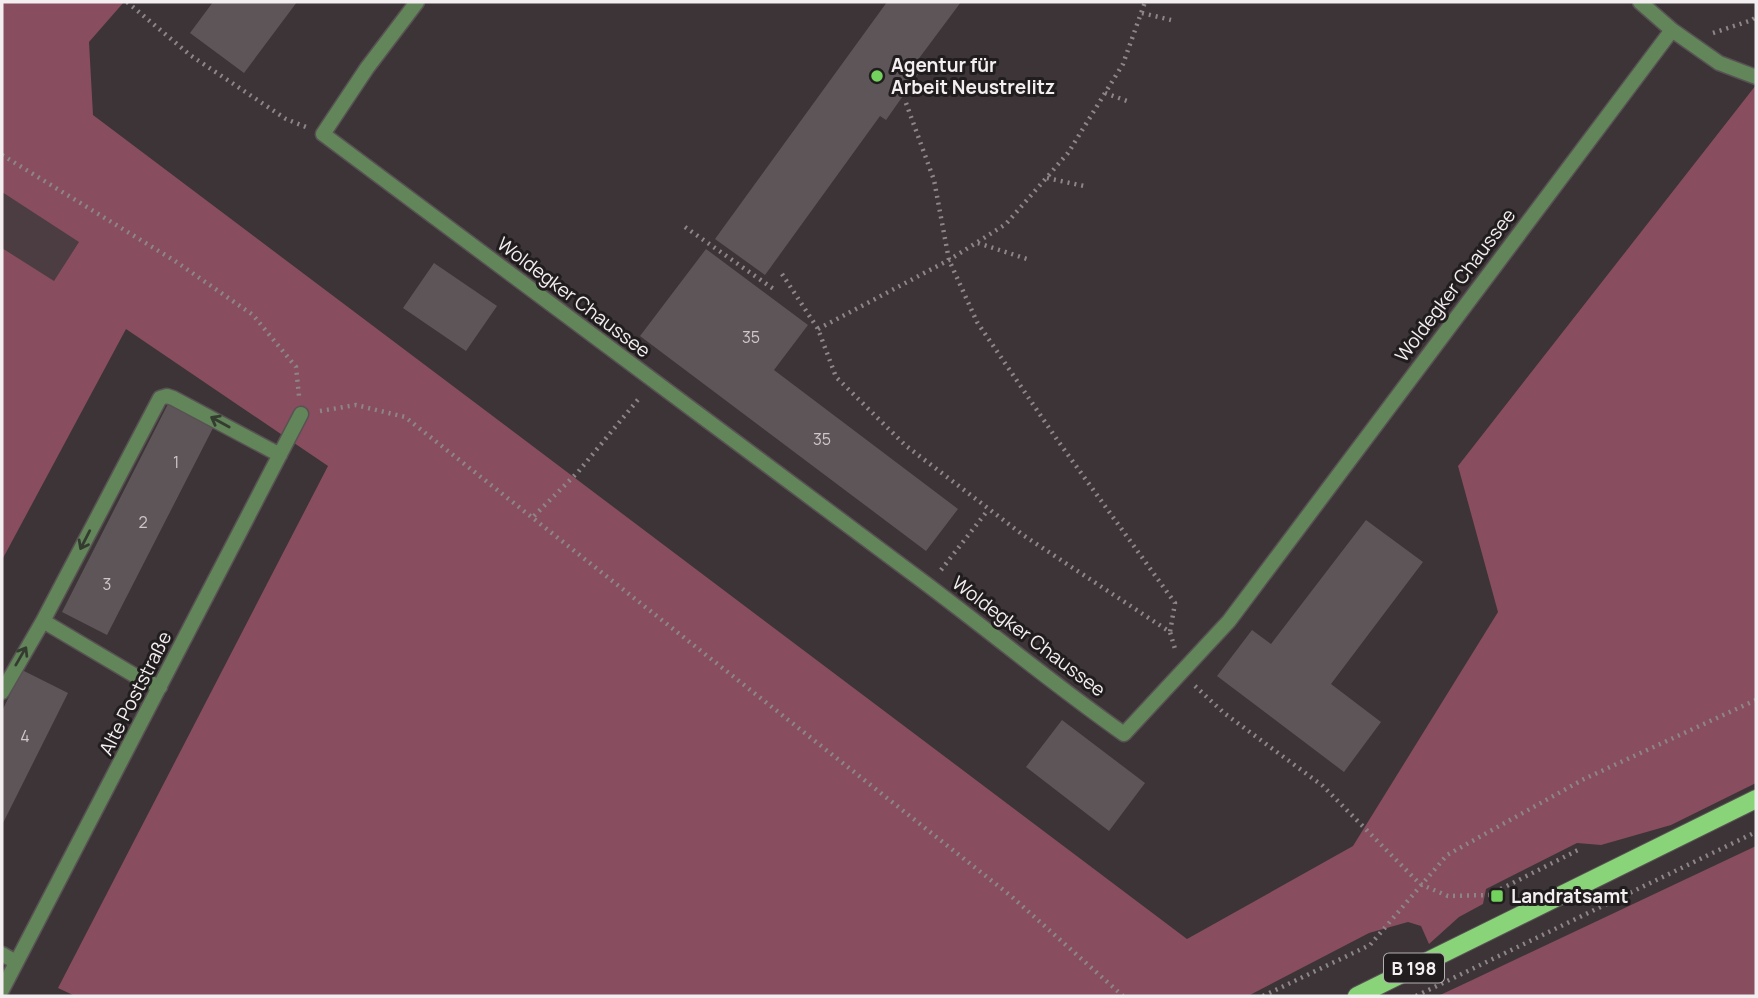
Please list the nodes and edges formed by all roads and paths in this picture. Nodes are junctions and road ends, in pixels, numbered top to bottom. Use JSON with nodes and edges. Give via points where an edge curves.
{"nodes":[{"id":1,"x":127,"y":2,"type":"edge"},
{"id":2,"x":417,"y":2,"type":"edge"},
{"id":3,"x":1145,"y":2,"type":"edge"},
{"id":4,"x":1640,"y":2,"type":"edge"},
{"id":5,"x":1141,"y":13,"type":"junction"},
{"id":6,"x":1756,"y":17,"type":"edge"},
{"id":7,"x":1171,"y":20,"type":"dead end"},
{"id":8,"x":1672,"y":30,"type":"junction"},
{"id":9,"x":1689,"y":42,"type":"junction"},
{"id":10,"x":1756,"y":77,"type":"edge"},
{"id":11,"x":1105,"y":93,"type":"junction"},
{"id":12,"x":1130,"y":102,"type":"dead end"},
{"id":13,"x":906,"y":103,"type":"dead end"},
{"id":14,"x":323,"y":134,"type":"junction"},
{"id":15,"x":2,"y":155,"type":"edge"},
{"id":16,"x":1047,"y":178,"type":"junction"},
{"id":17,"x":1084,"y":186,"type":"dead end"},
{"id":18,"x":685,"y":227,"type":"dead end"},
{"id":19,"x":978,"y":243,"type":"junction"},
{"id":20,"x":1027,"y":259,"type":"dead end"},
{"id":21,"x":948,"y":260,"type":"junction"},
{"id":22,"x":782,"y":274,"type":"dead end"},
{"id":23,"x":775,"y":290,"type":"dead end"},
{"id":24,"x":818,"y":328,"type":"junction"},
{"id":25,"x":653,"y":382,"type":"junction"},
{"id":26,"x":301,"y":414,"type":"junction"},
{"id":27,"x":280,"y":455,"type":"junction"},
{"id":28,"x":988,"y":509,"type":"junction"},
{"id":29,"x":534,"y":516,"type":"junction"},
{"id":30,"x":929,"y":586,"type":"junction"},
{"id":31,"x":43,"y":621,"type":"junction"},
{"id":32,"x":1170,"y":632,"type":"junction"},
{"id":33,"x":1181,"y":672,"type":"junction"},
{"id":34,"x":160,"y":687,"type":"junction"},
{"id":35,"x":2,"y":692,"type":"edge"},
{"id":36,"x":1756,"y":700,"type":"edge"},
{"id":37,"x":1756,"y":799,"type":"edge"},
{"id":38,"x":1756,"y":832,"type":"edge"},
{"id":39,"x":1578,"y":850,"type":"dead end"},
{"id":40,"x":1420,"y":884,"type":"junction"},
{"id":41,"x":2,"y":954,"type":"edge"},
{"id":42,"x":16,"y":962,"type":"junction"},
{"id":43,"x":2,"y":990,"type":"edge"},
{"id":44,"x":1123,"y":996,"type":"edge"},
{"id":45,"x":1263,"y":996,"type":"edge"},
{"id":46,"x":1357,"y":996,"type":"edge"},
{"id":47,"x":1416,"y":996,"type":"edge"}],
"edges":[{"from":1,"to":14,"type":"path","via":[[201,62],[286,119]]},
{"from":2,"to":14,"type":"lane"},
{"from":3,"to":5,"type":"path"},
{"from":4,"to":8,"type":"lane"},
{"from":5,"to":7,"type":"path"},
{"from":5,"to":11,"type":"path","via":[[1123,64]]},
{"from":6,"to":9,"type":"path"},
{"from":8,"to":9,"type":"lane"},
{"from":8,"to":33,"type":"lane","name":"Woldegker Chaussee","via":[[1229,621]]},
{"from":9,"to":10,"type":"lane","via":[[1719,63]]},
{"from":11,"to":12,"type":"path"},
{"from":11,"to":16,"type":"path"},
{"from":13,"to":21,"type":"path","via":[[934,180]]},
{"from":14,"to":25,"type":"lane","name":"Woldegker Chaussee"},
{"from":15,"to":26,"type":"path","via":[[175,261],[253,316],[296,367]]},
{"from":16,"to":17,"type":"path"},
{"from":16,"to":19,"type":"path","via":[[1006,225]]},
{"from":18,"to":23,"type":"path"},
{"from":19,"to":20,"type":"path"},
{"from":19,"to":21,"type":"path"},
{"from":21,"to":24,"type":"path"},
{"from":21,"to":32,"type":"path","via":[[977,322],[1175,603]]},
{"from":22,"to":24,"type":"path"},
{"from":24,"to":28,"type":"path","via":[[836,377],[905,445]]},
{"from":25,"to":29,"type":"path","via":[[578,472]]},
{"from":25,"to":30,"type":"lane","name":"Woldegker Chaussee"},
{"from":26,"to":27,"type":"lane","name":"Alte Poststraße"},
{"from":26,"to":29,"type":"path","via":[[356,405],[405,417]]},
{"from":27,"to":31,"type":"lane","one_way":true,"via":[[173,398],[160,398]]},
{"from":27,"to":34,"type":"lane","name":"Alte Poststraße"},
{"from":28,"to":30,"type":"path"},
{"from":28,"to":32,"type":"path"},
{"from":29,"to":44,"type":"path","via":[[1012,896]]},
{"from":30,"to":33,"type":"lane","name":"Woldegker Chaussee","via":[[1124,734]]},
{"from":31,"to":34,"type":"lane"},
{"from":35,"to":31,"type":"lane","one_way":true},
{"from":32,"to":33,"type":"path"},
{"from":33,"to":40,"type":"path","via":[[1224,713],[1323,786]]},
{"from":34,"to":42,"type":"lane","name":"Alte Poststraße"},
{"from":36,"to":40,"type":"path","via":[[1584,779],[1447,855]]},
{"from":37,"to":46,"type":"main road","number":"B 198"},
{"from":38,"to":47,"type":"path"},
{"from":39,"to":40,"type":"path","via":[[1489,895],[1448,896]]},
{"from":40,"to":45,"type":"path","via":[[1370,944]]},
{"from":41,"to":42,"type":"lane"},
{"from":42,"to":43,"type":"lane","name":"Alte Poststraße"}]}
